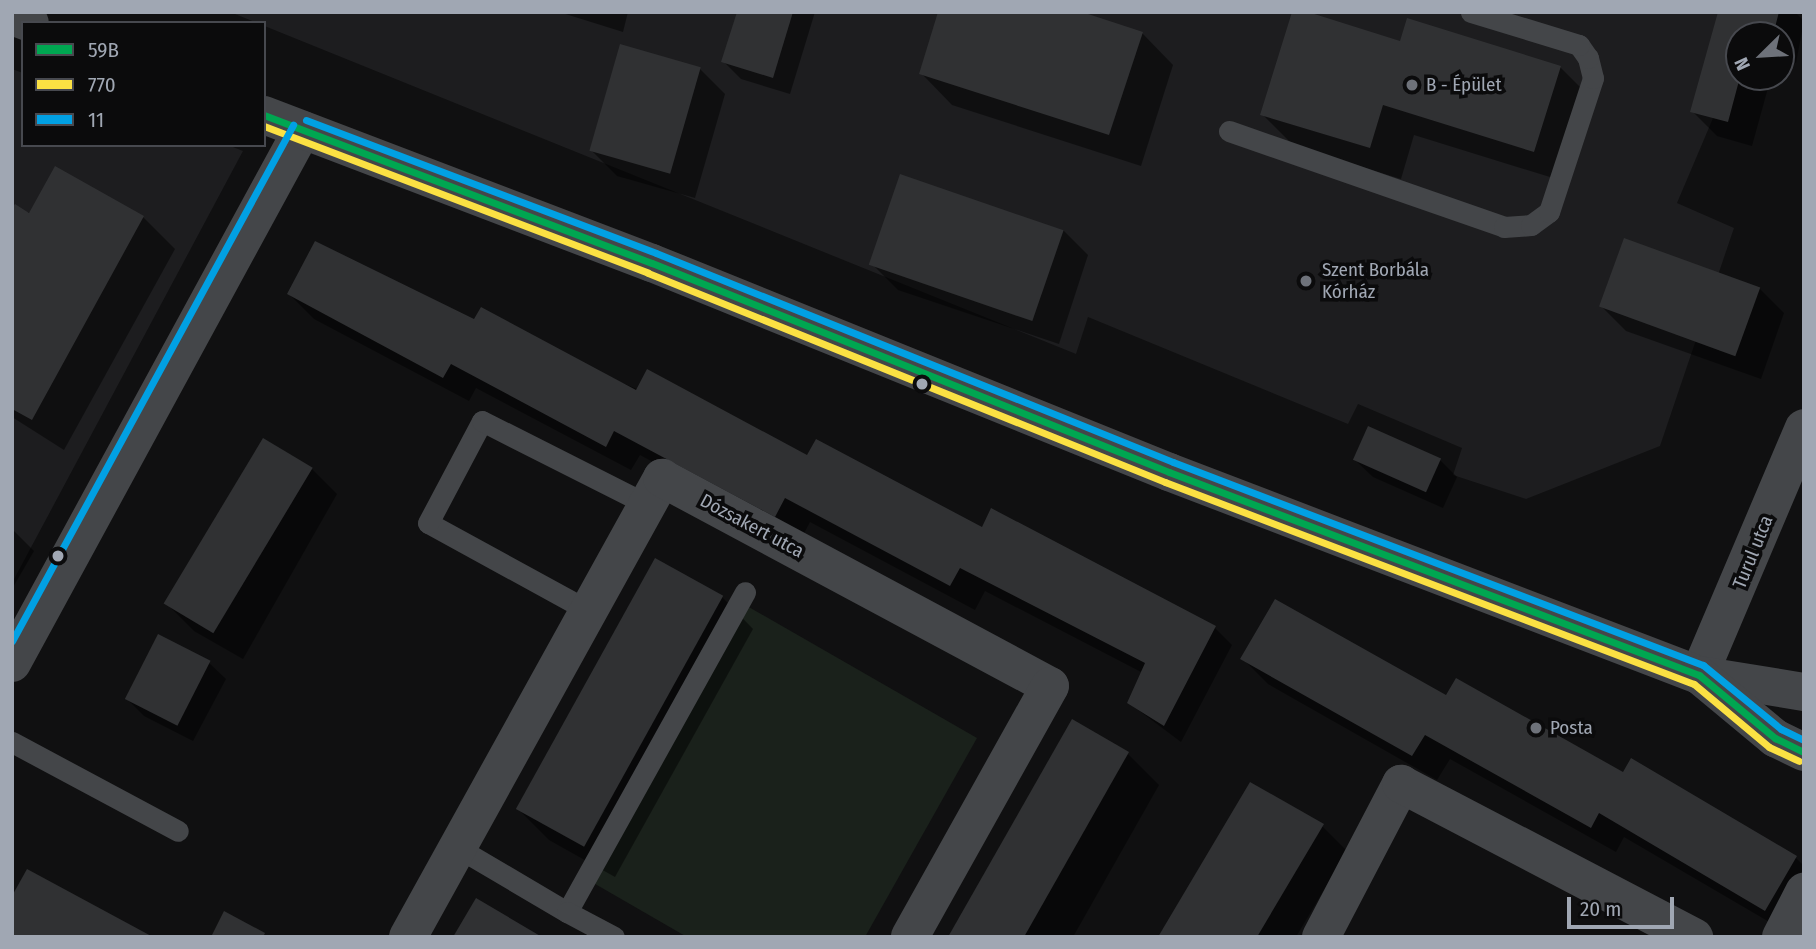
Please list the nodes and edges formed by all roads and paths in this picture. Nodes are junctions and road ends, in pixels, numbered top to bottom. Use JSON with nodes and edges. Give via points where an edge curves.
{"nodes":[{"id":1,"x":1471,"y":12,"type":"edge"},
{"id":2,"x":266,"y":116,"type":"edge"},
{"id":3,"x":302,"y":130,"type":"junction"},
{"id":4,"x":1229,"y":131,"type":"dead end"},
{"id":5,"x":1804,"y":428,"type":"edge"},
{"id":6,"x":648,"y":505,"type":"junction"},
{"id":7,"x":745,"y":592,"type":"dead end"},
{"id":8,"x":589,"y":611,"type":"junction"},
{"id":9,"x":12,"y":663,"type":"edge"},
{"id":10,"x":1699,"y":675,"type":"junction"},
{"id":11,"x":1804,"y":692,"type":"edge"},
{"id":12,"x":12,"y":742,"type":"edge"},
{"id":13,"x":1804,"y":752,"type":"edge"},
{"id":14,"x":178,"y":831,"type":"dead end"},
{"id":15,"x":460,"y":849,"type":"junction"},
{"id":16,"x":1804,"y":892,"type":"edge"},
{"id":17,"x":567,"y":912,"type":"junction"},
{"id":18,"x":408,"y":937,"type":"edge"},
{"id":19,"x":614,"y":937,"type":"edge"},
{"id":20,"x":910,"y":937,"type":"edge"},
{"id":21,"x":1321,"y":937,"type":"edge"},
{"id":22,"x":1694,"y":937,"type":"edge"},
{"id":23,"x":1781,"y":937,"type":"edge"}],
"edges":[{"from":1,"to":4,"type":"lane","via":[[1579,45],[1588,58],[1593,78],[1549,212],[1531,225],[1504,227]]},
{"from":2,"to":3,"type":"street"},
{"from":3,"to":9,"type":"street"},
{"from":3,"to":10,"type":"street","via":[[652,263],[1169,472]]},
{"from":5,"to":10,"type":"street","name":"Turul utca"},
{"from":6,"to":8,"type":"street","name":"Dózsakert utca"},
{"from":6,"to":8,"type":"lane","via":[[482,421],[428,523]]},
{"from":6,"to":20,"type":"street","name":"Dózsakert utca","via":[[662,478],[1051,686]]},
{"from":7,"to":17,"type":"lane"},
{"from":8,"to":15,"type":"street","name":"Dózsakert utca"},
{"from":10,"to":11,"type":"street"},
{"from":10,"to":13,"type":"street","via":[[1775,738]]},
{"from":12,"to":14,"type":"lane"},
{"from":15,"to":17,"type":"lane"},
{"from":15,"to":18,"type":"street","name":"Dózsakert utca"},
{"from":16,"to":23,"type":"street"},
{"from":17,"to":19,"type":"lane"},
{"from":21,"to":22,"type":"street","via":[[1401,784]]}]}
